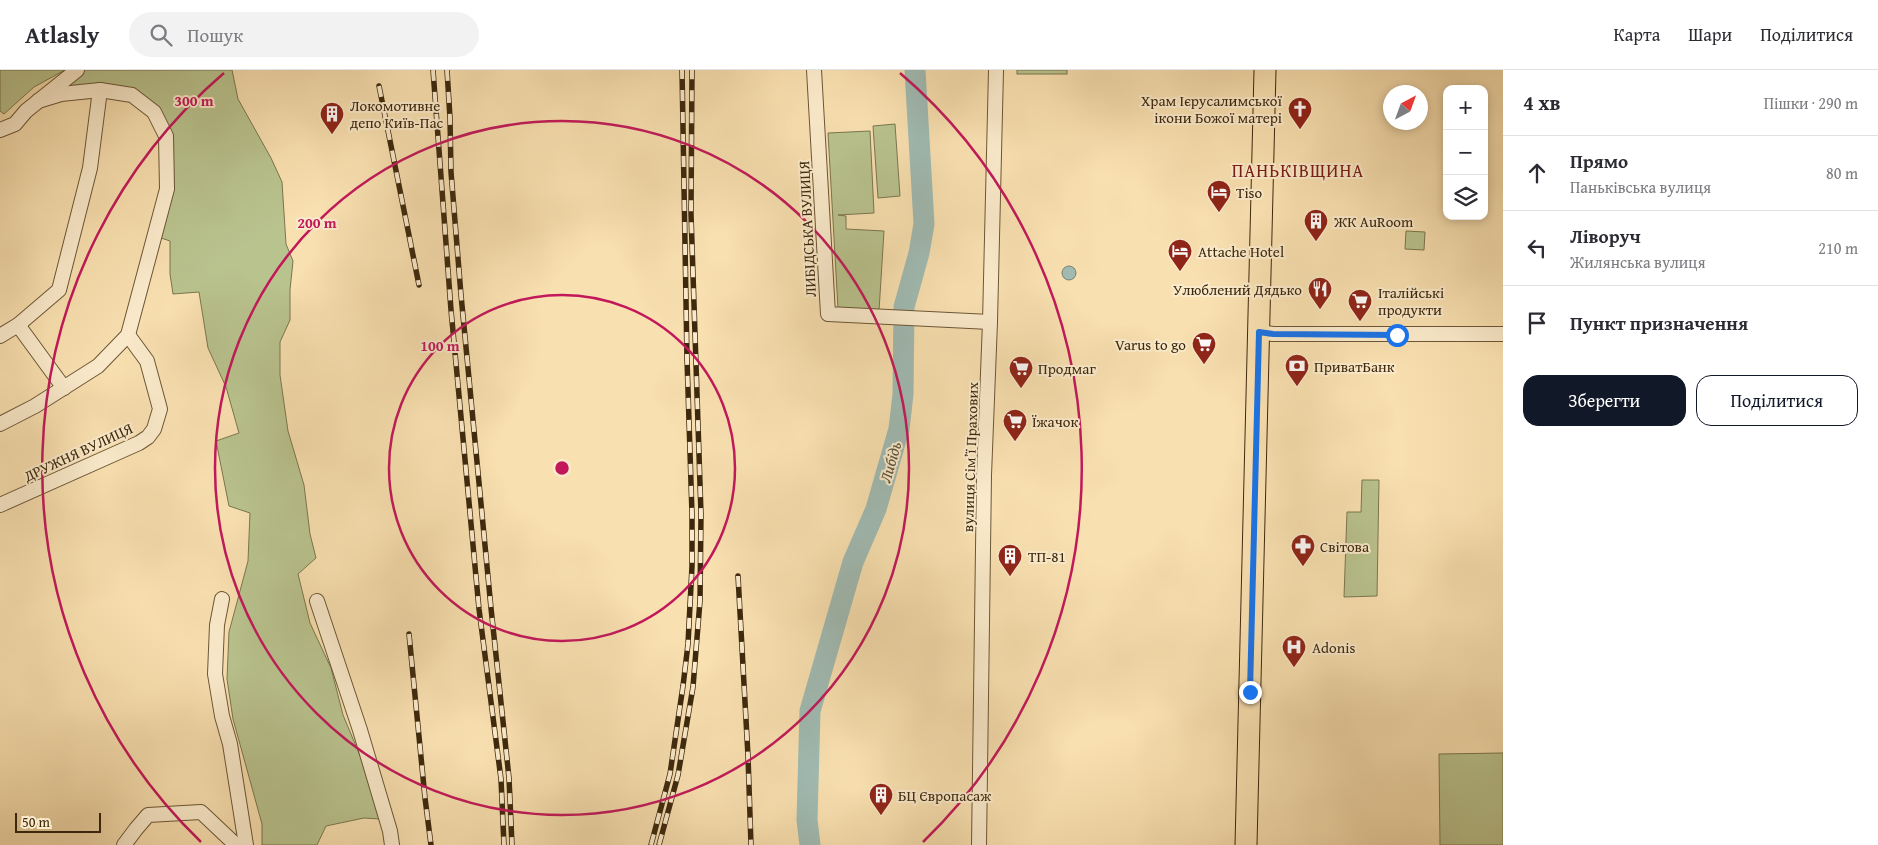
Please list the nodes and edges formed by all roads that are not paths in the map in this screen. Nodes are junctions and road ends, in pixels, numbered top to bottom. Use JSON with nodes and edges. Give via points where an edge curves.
{"nodes":[{"id":1,"x":77,"y":70,"type":"edge"},
{"id":2,"x":814,"y":70,"type":"edge"},
{"id":3,"x":996,"y":70,"type":"edge"},
{"id":4,"x":1265,"y":70,"type":"edge"},
{"id":5,"x":100,"y":90,"type":"junction"},
{"id":6,"x":38,"y":101,"type":"junction"},
{"id":7,"x":0,"y":130,"type":"edge"},
{"id":8,"x":990,"y":322,"type":"junction"},
{"id":9,"x":18,"y":325,"type":"junction"},
{"id":10,"x":1259,"y":332,"type":"junction"},
{"id":11,"x":1503,"y":334,"type":"edge"},
{"id":12,"x":128,"y":335,"type":"junction"},
{"id":13,"x":0,"y":336,"type":"edge"},
{"id":14,"x":64,"y":388,"type":"junction"},
{"id":15,"x":0,"y":424,"type":"edge"},
{"id":16,"x":0,"y":505,"type":"edge"},
{"id":17,"x":222,"y":599,"type":"dead end"},
{"id":18,"x":317,"y":601,"type":"dead end"},
{"id":19,"x":124,"y":845,"type":"edge"},
{"id":20,"x":236,"y":845,"type":"edge"},
{"id":21,"x":246,"y":845,"type":"edge"},
{"id":22,"x":392,"y":845,"type":"edge"},
{"id":23,"x":979,"y":845,"type":"edge"},
{"id":24,"x":1246,"y":845,"type":"edge"}],
"edges":[{"from":1,"to":6,"type":"street"},
{"from":2,"to":8,"type":"street","name":"ЛИБІДСЬКА ВУЛИЦЯ","via":[[828,314]]},
{"from":3,"to":8,"type":"street","name":"вулиця Сімʼї Прахових"},
{"from":4,"to":10,"type":"main road"},
{"from":5,"to":6,"type":"street","via":[[60,94]]},
{"from":5,"to":9,"type":"street","via":[[90,168],[59,290]]},
{"from":5,"to":12,"type":"street","via":[[132,95],[154,112],[166,136],[167,189]]},
{"from":6,"to":7,"type":"street","via":[[15,124]]},
{"from":8,"to":23,"type":"street","name":"вулиця Сімʼї Прахових","via":[[984,475]]},
{"from":9,"to":13,"type":"street"},
{"from":9,"to":14,"type":"street"},
{"from":10,"to":11,"type":"street"},
{"from":10,"to":24,"type":"main road"},
{"from":12,"to":14,"type":"street","via":[[98,366]]},
{"from":12,"to":16,"type":"street","name":"ДРУЖНЯ ВУЛИЦЯ","via":[[147,361],[160,409],[148,437]]},
{"from":14,"to":15,"type":"street"},
{"from":17,"to":21,"type":"street","via":[[217,625],[215,674]]},
{"from":18,"to":22,"type":"street","via":[[360,730]]},
{"from":19,"to":20,"type":"street","via":[[148,816],[188,812],[200,812]]}]}
